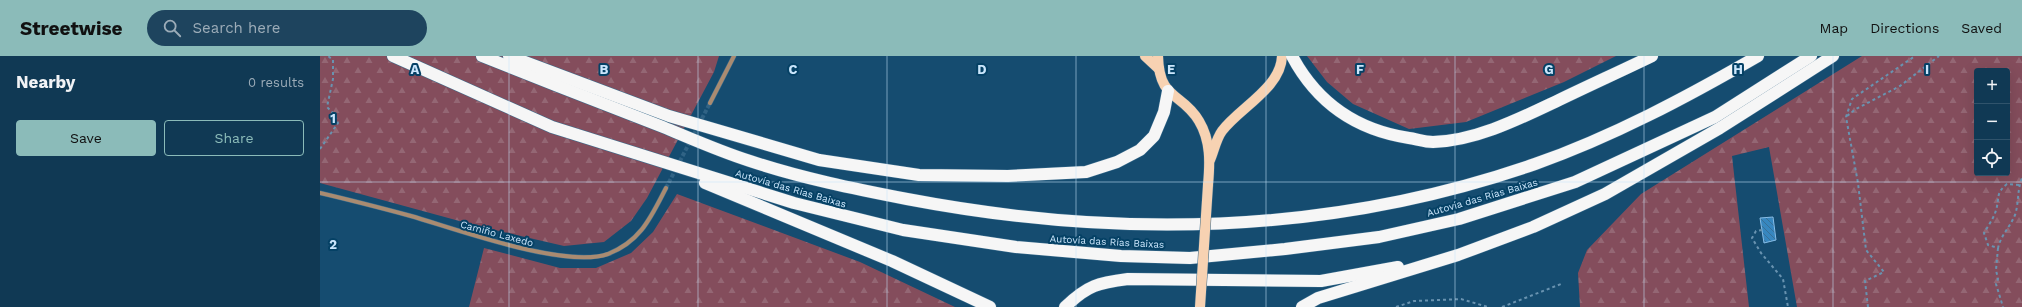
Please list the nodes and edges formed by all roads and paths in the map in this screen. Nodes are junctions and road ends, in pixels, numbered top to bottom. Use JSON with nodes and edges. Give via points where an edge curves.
{"nodes":[{"id":1,"x":328,"y":56,"type":"edge"},
{"id":2,"x":393,"y":56,"type":"edge"},
{"id":3,"x":482,"y":56,"type":"edge"},
{"id":4,"x":509,"y":56,"type":"edge"},
{"id":5,"x":734,"y":56,"type":"edge"},
{"id":6,"x":1145,"y":56,"type":"edge"},
{"id":7,"x":1158,"y":56,"type":"edge"},
{"id":8,"x":1282,"y":56,"type":"edge"},
{"id":9,"x":1292,"y":56,"type":"edge"},
{"id":10,"x":1652,"y":56,"type":"edge"},
{"id":11,"x":1758,"y":56,"type":"edge"},
{"id":12,"x":1811,"y":56,"type":"edge"},
{"id":13,"x":1833,"y":56,"type":"edge"},
{"id":14,"x":1915,"y":56,"type":"edge"},
{"id":15,"x":1939,"y":56,"type":"edge"},
{"id":16,"x":1159,"y":69,"type":"junction"},
{"id":17,"x":1168,"y":91,"type":"junction"},
{"id":18,"x":710,"y":103,"type":"tunnel mouth"},
{"id":19,"x":1846,"y":117,"type":"junction"},
{"id":20,"x":320,"y":149,"type":"edge"},
{"id":21,"x":647,"y":158,"type":"junction"},
{"id":22,"x":1210,"y":160,"type":"junction"},
{"id":23,"x":2022,"y":178,"type":"edge"},
{"id":24,"x":2019,"y":185,"type":"junction"},
{"id":25,"x":666,"y":188,"type":"tunnel mouth"},
{"id":26,"x":320,"y":193,"type":"edge"},
{"id":27,"x":1762,"y":230,"type":"dead end"},
{"id":28,"x":1998,"y":248,"type":"junction"},
{"id":29,"x":1458,"y":255,"type":"junction"},
{"id":30,"x":1561,"y":284,"type":"dead end"},
{"id":31,"x":1402,"y":306,"type":"edge"},
{"id":32,"x":990,"y":307,"type":"edge"},
{"id":33,"x":1066,"y":307,"type":"edge"},
{"id":34,"x":1200,"y":307,"type":"edge"},
{"id":35,"x":1302,"y":307,"type":"edge"},
{"id":36,"x":1396,"y":307,"type":"edge"},
{"id":37,"x":1488,"y":307,"type":"edge"},
{"id":38,"x":1502,"y":307,"type":"edge"},
{"id":39,"x":1788,"y":307,"type":"edge"},
{"id":40,"x":1868,"y":307,"type":"edge"},
{"id":41,"x":2003,"y":307,"type":"edge"}],
"edges":[{"from":1,"to":20,"type":"path","via":[[333,60],[334,79],[327,108],[335,115],[338,123]]},
{"from":2,"to":21,"type":"highway","name":"Autovía das Rías Baixas","via":[[552,127]]},
{"from":3,"to":11,"type":"highway","name":"Autovía das Rías Baixas","via":[[751,161],[861,190],[978,212],[1078,223],[1184,225],[1288,219],[1388,204],[1475,182],[1534,164],[1580,146],[1669,105]]},
{"from":4,"to":17,"type":"highway","via":[[669,116],[819,160],[919,175],[1008,176],[1086,172],[1117,162],[1140,150],[1154,136],[1164,112]]},
{"from":5,"to":18,"type":"street"},
{"from":6,"to":16,"type":"main road"},
{"from":7,"to":16,"type":"main road"},
{"from":8,"to":22,"type":"main road","via":[[1275,77],[1263,94],[1244,107],[1221,132]]},
{"from":9,"to":10,"type":"highway","via":[[1310,86],[1357,124],[1397,136],[1432,142],[1470,136],[1511,122]]},
{"from":12,"to":21,"type":"highway","name":"Autovía das Rías Baixas","via":[[1715,117],[1575,182],[1459,219],[1379,237],[1261,252],[1182,258],[1121,256],[1016,247],[903,230],[794,203]]},
{"from":13,"to":29,"type":"highway","via":[[1720,128],[1605,194],[1533,227]]},
{"from":14,"to":19,"type":"path","via":[[1852,99]]},
{"from":15,"to":19,"type":"path","via":[[1900,86]]},
{"from":16,"to":17,"type":"main road"},
{"from":17,"to":22,"type":"main road","via":[[1191,110],[1199,121],[1206,138]]},
{"from":19,"to":40,"type":"path","via":[[1858,183],[1866,250],[1884,272],[1865,281]]},
{"from":21,"to":32,"type":"highway","via":[[892,262]]},
{"from":22,"to":34,"type":"main road","bridge":true},
{"from":23,"to":24,"type":"path"},
{"from":24,"to":28,"type":"path","via":[[2015,214],[2000,238]]},
{"from":24,"to":28,"type":"path","via":[[2007,184],[2000,190],[1996,210],[1984,233],[1988,245]]},
{"from":25,"to":26,"type":"street","name":"Camiño Laxedo","via":[[638,236],[607,254],[581,258],[527,250]]},
{"from":27,"to":39,"type":"path","via":[[1756,231],[1752,238],[1783,279]]},
{"from":28,"to":41,"type":"path","via":[[1996,284]]},
{"from":29,"to":33,"type":"highway","via":[[1321,281],[1128,279],[1106,282],[1084,290]]},
{"from":29,"to":35,"type":"highway","via":[[1318,298]]},
{"from":30,"to":38,"type":"path"},
{"from":31,"to":36,"type":"path"},
{"from":31,"to":37,"type":"path","via":[[1414,301],[1461,299]]}]}
